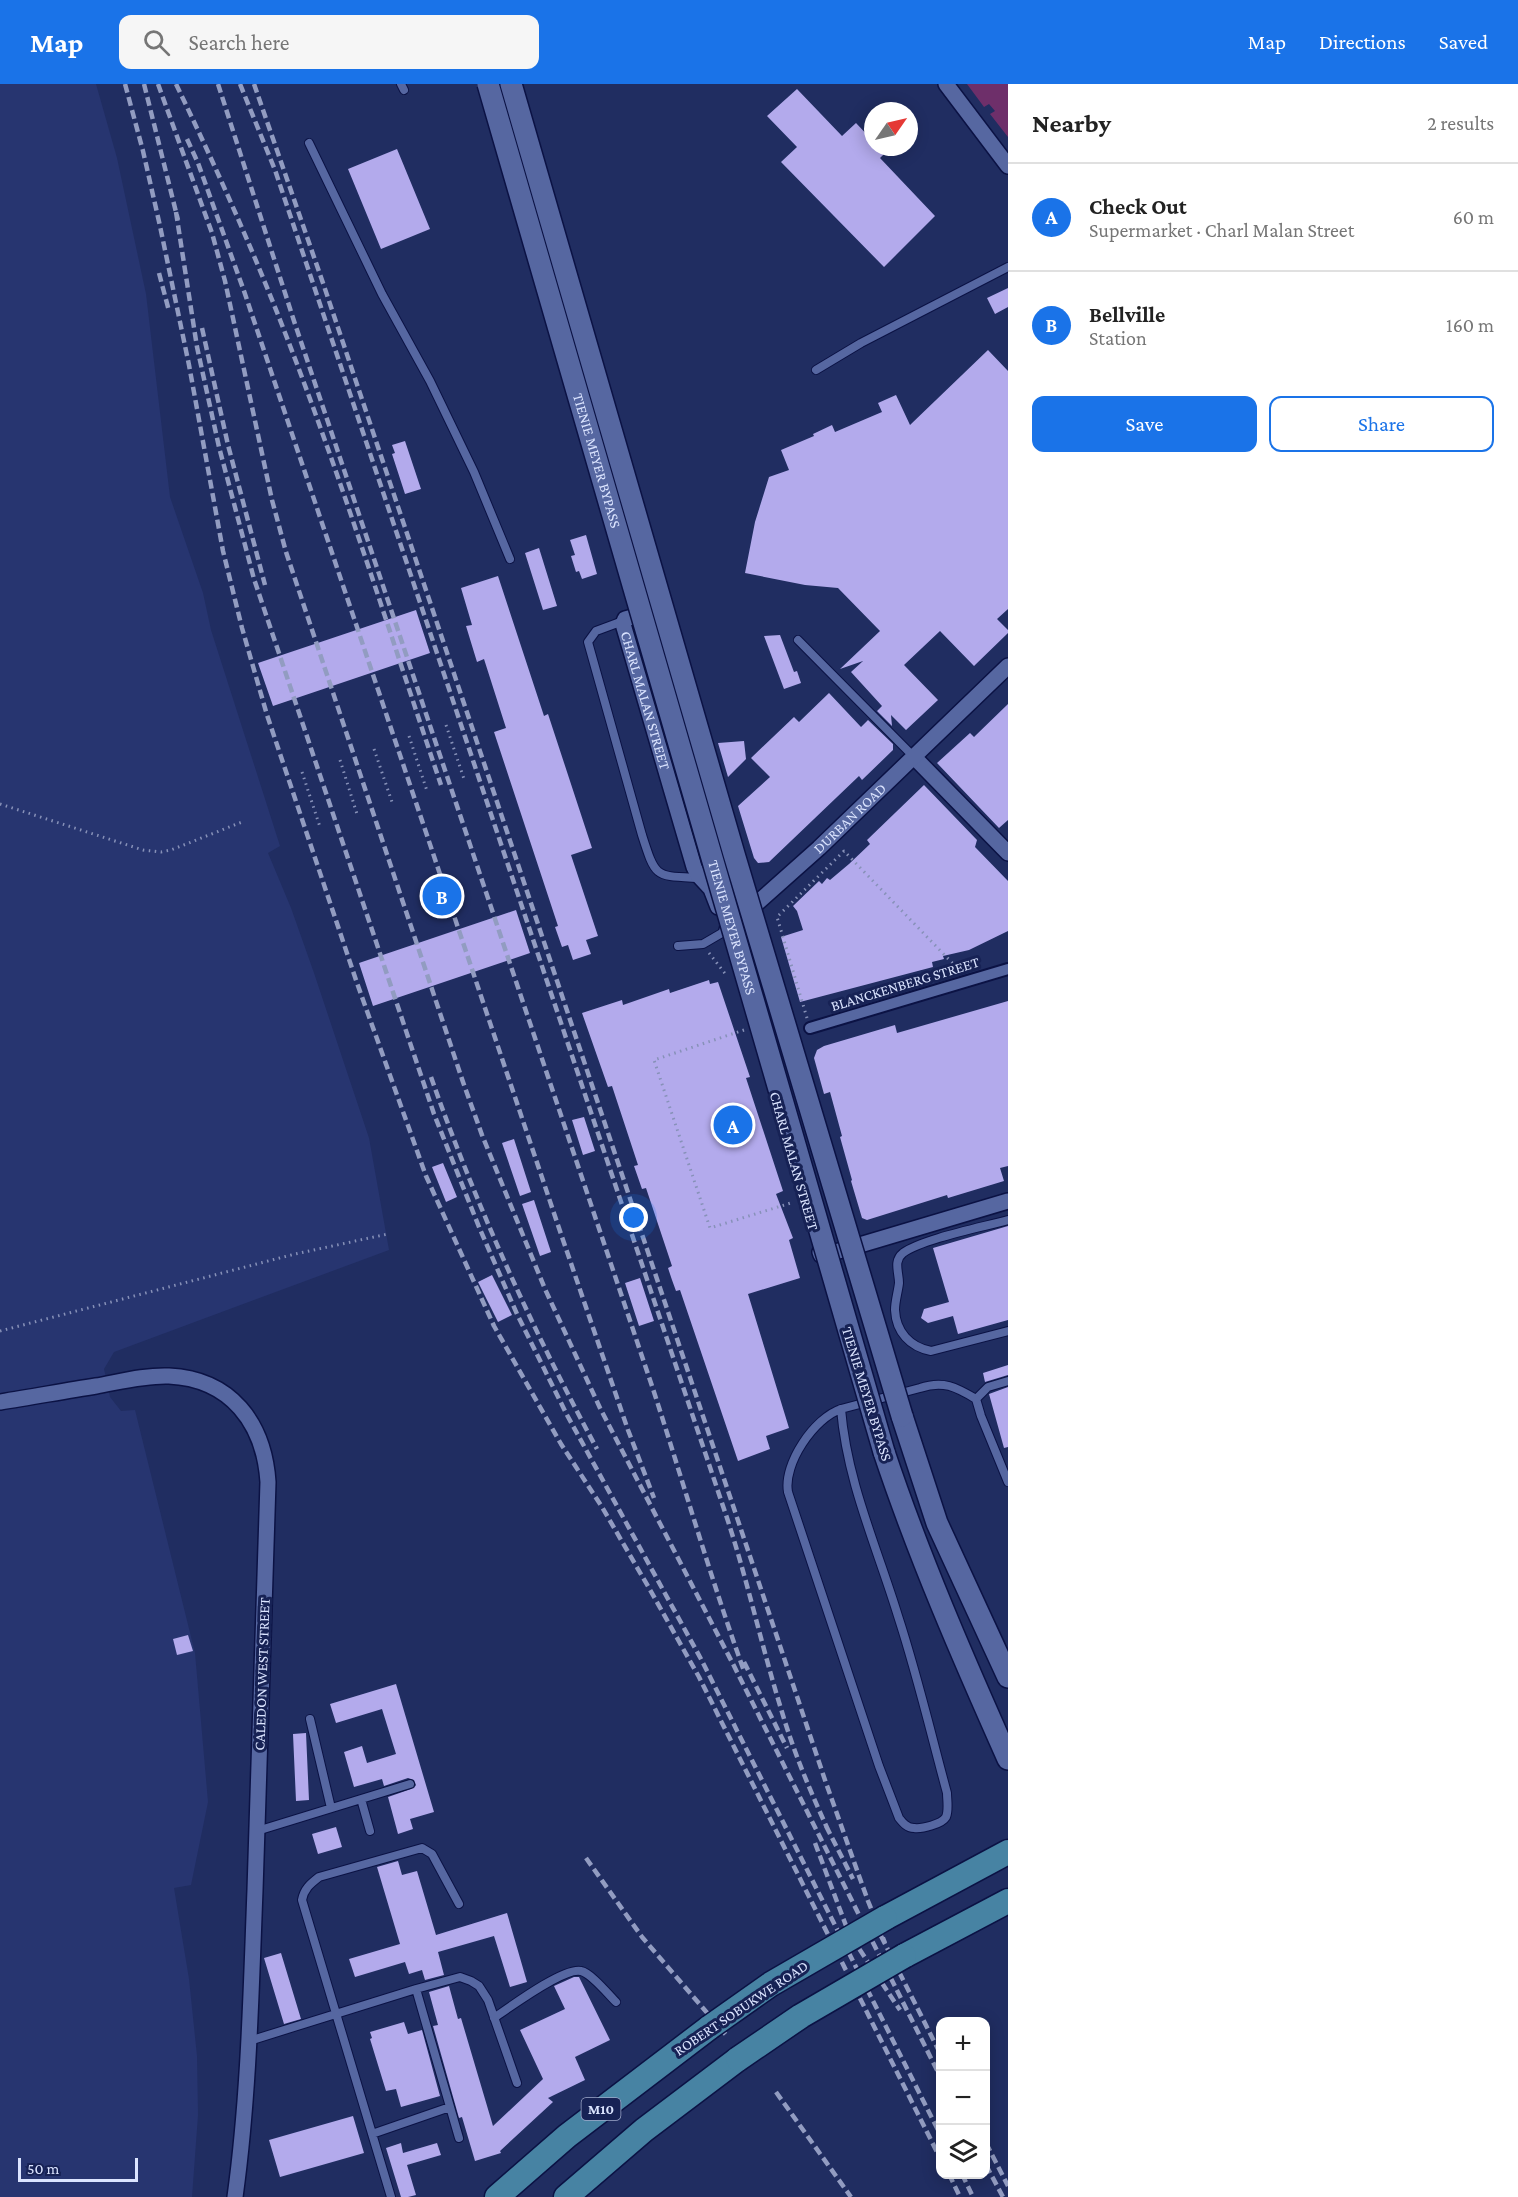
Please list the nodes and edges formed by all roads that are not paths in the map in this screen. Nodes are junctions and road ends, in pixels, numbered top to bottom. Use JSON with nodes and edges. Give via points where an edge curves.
{"nodes":[{"id":1,"x":488,"y":84,"type":"edge"},
{"id":2,"x":511,"y":84,"type":"edge"},
{"id":3,"x":946,"y":84,"type":"edge"},
{"id":4,"x":309,"y":142,"type":"dead end"},
{"id":5,"x":1008,"y":166,"type":"edge"},
{"id":6,"x":1008,"y":267,"type":"edge"},
{"id":7,"x":816,"y":370,"type":"dead end"},
{"id":8,"x":510,"y":559,"type":"dead end"},
{"id":9,"x":623,"y":621,"type":"junction"},
{"id":10,"x":798,"y":640,"type":"dead end"},
{"id":11,"x":1008,"y":666,"type":"edge"},
{"id":12,"x":914,"y":756,"type":"junction"},
{"id":13,"x":1008,"y":853,"type":"edge"},
{"id":14,"x":700,"y":878,"type":"junction"},
{"id":15,"x":748,"y":913,"type":"junction"},
{"id":16,"x":727,"y":930,"type":"junction"},
{"id":17,"x":678,"y":946,"type":"dead end"},
{"id":18,"x":1008,"y":969,"type":"edge"},
{"id":19,"x":810,"y":1028,"type":"road end"},
{"id":20,"x":1008,"y":1201,"type":"edge"},
{"id":21,"x":1008,"y":1220,"type":"edge"},
{"id":22,"x":843,"y":1250,"type":"junction"},
{"id":23,"x":1008,"y":1331,"type":"edge"},
{"id":24,"x":1008,"y":1381,"type":"edge"},
{"id":25,"x":976,"y":1399,"type":"junction"},
{"id":26,"x":0,"y":1402,"type":"edge"},
{"id":27,"x":841,"y":1409,"type":"junction"},
{"id":28,"x":1008,"y":1482,"type":"edge"},
{"id":29,"x":1008,"y":1677,"type":"edge"},
{"id":30,"x":310,"y":1719,"type":"dead end"},
{"id":31,"x":1008,"y":1759,"type":"edge"},
{"id":32,"x":410,"y":1784,"type":"dead end"},
{"id":33,"x":361,"y":1799,"type":"junction"},
{"id":34,"x":331,"y":1808,"type":"junction"},
{"id":35,"x":257,"y":1831,"type":"junction"},
{"id":36,"x":370,"y":1831,"type":"dead end"},
{"id":37,"x":1008,"y":1852,"type":"edge"},
{"id":38,"x":1008,"y":1901,"type":"edge"},
{"id":39,"x":459,"y":1904,"type":"dead end"},
{"id":40,"x":416,"y":1989,"type":"junction"},
{"id":41,"x":616,"y":2002,"type":"dead end"},
{"id":42,"x":337,"y":2014,"type":"junction"},
{"id":43,"x":494,"y":2018,"type":"junction"},
{"id":44,"x":249,"y":2041,"type":"junction"},
{"id":45,"x":517,"y":2083,"type":"dead end"},
{"id":46,"x":450,"y":2107,"type":"junction"},
{"id":47,"x":372,"y":2134,"type":"junction"},
{"id":48,"x":459,"y":2138,"type":"dead end"},
{"id":49,"x":235,"y":2197,"type":"edge"},
{"id":50,"x":391,"y":2197,"type":"edge"},
{"id":51,"x":497,"y":2197,"type":"edge"},
{"id":52,"x":566,"y":2197,"type":"edge"}],
"edges":[{"from":1,"to":31,"type":"main road","name":"TIENIE MEYER BYPASS","bridge":true,"via":[[884,1452],[942,1610]]},
{"from":2,"to":29,"type":"main road","name":"TIENIE MEYER BYPASS","bridge":true,"via":[[896,1398],[937,1523]]},
{"from":3,"to":5,"type":"street"},
{"from":4,"to":8,"type":"lane","via":[[474,472]]},
{"from":6,"to":7,"type":"lane"},
{"from":9,"to":14,"type":"street","name":"CHARL MALAN STREET"},
{"from":9,"to":14,"type":"lane","via":[[596,631],[588,642],[648,855],[659,874]]},
{"from":9,"to":15,"type":"street","name":"CHARL MALAN STREET","via":[[657,611],[661,614]]},
{"from":10,"to":12,"type":"lane"},
{"from":11,"to":12,"type":"street","name":"DURBAN ROAD"},
{"from":12,"to":13,"type":"street"},
{"from":12,"to":15,"type":"street","name":"DURBAN ROAD"},
{"from":14,"to":16,"type":"street","name":"CHARL MALAN STREET","via":[[711,889]]},
{"from":15,"to":16,"type":"street","name":"DURBAN ROAD"},
{"from":15,"to":22,"type":"street","name":"CHARL MALAN STREET"},
{"from":16,"to":17,"type":"lane","name":"DURBAN ROAD","via":[[702,944]]},
{"from":16,"to":22,"type":"street","name":"CHARL MALAN STREET","via":[[821,1255]]},
{"from":18,"to":19,"type":"street","name":"BLANCKENBERG STREET"},
{"from":20,"to":22,"type":"street","name":"CHARL MALAN STREET"},
{"from":21,"to":23,"type":"lane","via":[[921,1244],[902,1254],[897,1261],[895,1311],[906,1339],[931,1351]]},
{"from":24,"to":25,"type":"lane","via":[[988,1387]]},
{"from":25,"to":27,"type":"lane","via":[[950,1384],[931,1384]]},
{"from":25,"to":28,"type":"lane"},
{"from":26,"to":35,"type":"street","name":"CALEDON WEST STREET","via":[[112,1383],[184,1377],[202,1382],[232,1400],[255,1428],[267,1463],[268,1482]]},
{"from":27,"to":27,"type":"lane","via":[[818,1424],[789,1468],[786,1484],[899,1818],[904,1825],[926,1827],[945,1818],[947,1793],[898,1617],[855,1490]]},
{"from":30,"to":34,"type":"lane"},
{"from":32,"to":33,"type":"lane"},
{"from":33,"to":34,"type":"lane"},
{"from":33,"to":36,"type":"lane"},
{"from":34,"to":35,"type":"lane"},
{"from":35,"to":44,"type":"street","name":"CALEDON WEST STREET"},
{"from":37,"to":51,"type":"main road","name":"ROBERT SOBUKWE ROAD","number":"M10","bridge":true,"via":[[771,1984],[567,2136]]},
{"from":38,"to":52,"type":"main road","number":"M10","bridge":true,"via":[[801,2016],[644,2130]]},
{"from":39,"to":42,"type":"lane","via":[[432,1854],[422,1848],[319,1877],[311,1883],[302,1900]]},
{"from":40,"to":42,"type":"lane"},
{"from":40,"to":43,"type":"lane","via":[[460,1977],[471,1981],[488,2000]]},
{"from":40,"to":46,"type":"lane"},
{"from":41,"to":43,"type":"lane","via":[[588,1974],[571,1971]]},
{"from":42,"to":44,"type":"lane"},
{"from":42,"to":47,"type":"lane"},
{"from":43,"to":45,"type":"lane"},
{"from":44,"to":49,"type":"street","name":"CALEDON WEST STREET"},
{"from":46,"to":47,"type":"lane"},
{"from":46,"to":48,"type":"lane"},
{"from":47,"to":50,"type":"lane"}]}
